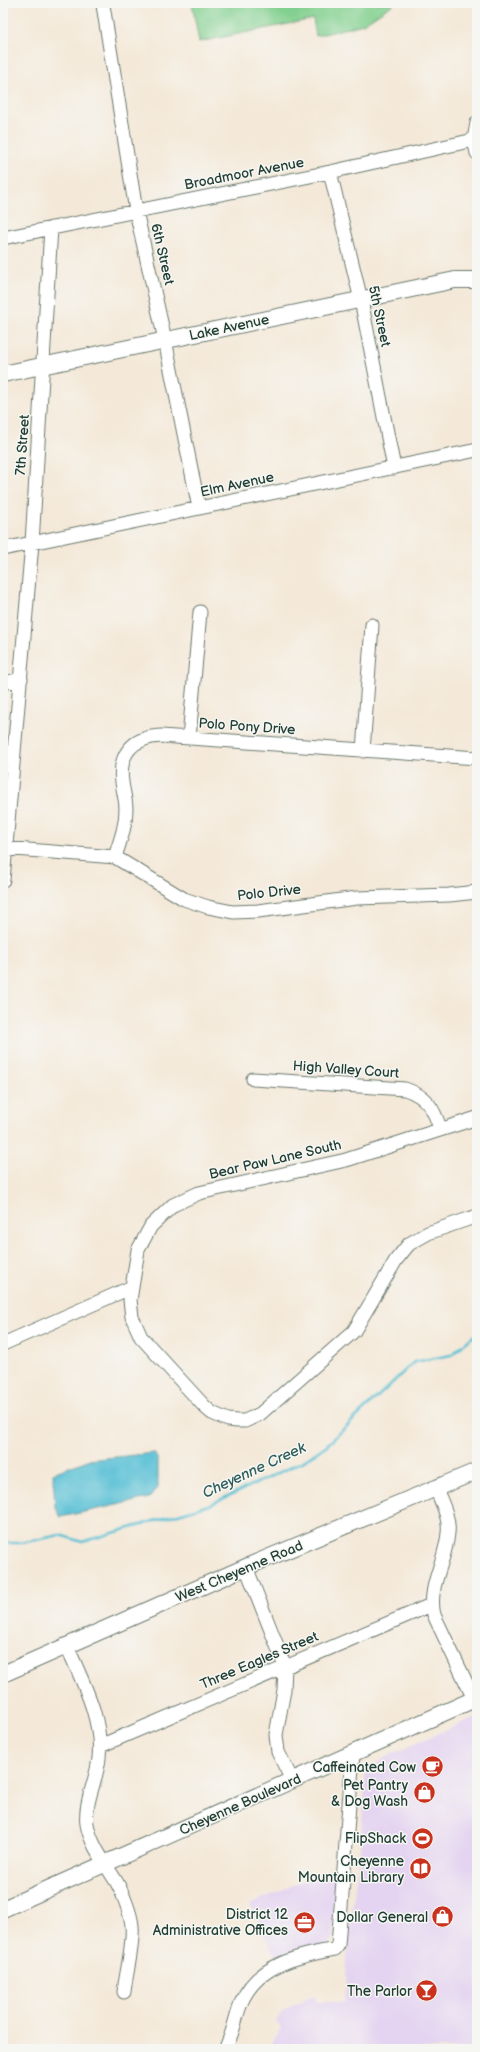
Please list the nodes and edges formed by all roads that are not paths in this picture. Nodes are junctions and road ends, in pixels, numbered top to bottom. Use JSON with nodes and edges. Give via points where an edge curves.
{"nodes":[{"id":1,"x":103,"y":5,"type":"dead end"},
{"id":2,"x":477,"y":123,"type":"edge"},
{"id":3,"x":474,"y":140,"type":"junction"},
{"id":4,"x":477,"y":152,"type":"edge"},
{"id":5,"x":330,"y":172,"type":"junction"},
{"id":6,"x":136,"y":211,"type":"junction"},
{"id":7,"x":51,"y":228,"type":"junction"},
{"id":8,"x":3,"y":238,"type":"edge"},
{"id":9,"x":477,"y":269,"type":"edge"},
{"id":10,"x":455,"y":280,"type":"junction"},
{"id":11,"x":477,"y":280,"type":"edge"},
{"id":12,"x":361,"y":300,"type":"junction"},
{"id":13,"x":165,"y":340,"type":"junction"},
{"id":14,"x":44,"y":366,"type":"junction"},
{"id":15,"x":3,"y":374,"type":"edge"},
{"id":16,"x":477,"y":450,"type":"edge"},
{"id":17,"x":394,"y":468,"type":"junction"},
{"id":18,"x":199,"y":508,"type":"junction"},
{"id":19,"x":32,"y":543,"type":"junction"},
{"id":20,"x":3,"y":549,"type":"edge"},
{"id":21,"x":200,"y":612,"type":"dead end"},
{"id":22,"x":372,"y":625,"type":"dead end"},
{"id":23,"x":21,"y":679,"type":"junction"},
{"id":24,"x":3,"y":683,"type":"edge"},
{"id":25,"x":189,"y":738,"type":"junction"},
{"id":26,"x":364,"y":751,"type":"junction"},
{"id":27,"x":477,"y":758,"type":"edge"},
{"id":28,"x":4,"y":848,"type":"edge"},
{"id":29,"x":115,"y":857,"type":"junction"},
{"id":30,"x":3,"y":880,"type":"edge"},
{"id":31,"x":477,"y":892,"type":"edge"},
{"id":32,"x":253,"y":1078,"type":"dead end"},
{"id":33,"x":477,"y":1118,"type":"edge"},
{"id":34,"x":440,"y":1129,"type":"junction"},
{"id":35,"x":477,"y":1216,"type":"edge"},
{"id":36,"x":132,"y":1287,"type":"junction"},
{"id":37,"x":3,"y":1344,"type":"edge"},
{"id":38,"x":477,"y":1471,"type":"edge"},
{"id":39,"x":436,"y":1489,"type":"junction"},
{"id":40,"x":246,"y":1567,"type":"junction"},
{"id":41,"x":431,"y":1605,"type":"junction"},
{"id":42,"x":67,"y":1646,"type":"junction"},
{"id":43,"x":285,"y":1666,"type":"junction"},
{"id":44,"x":3,"y":1674,"type":"edge"},
{"id":45,"x":476,"y":1698,"type":"edge"},
{"id":46,"x":100,"y":1746,"type":"junction"},
{"id":47,"x":354,"y":1754,"type":"junction"},
{"id":48,"x":292,"y":1780,"type":"junction"},
{"id":49,"x":104,"y":1864,"type":"junction"},
{"id":50,"x":3,"y":1910,"type":"edge"},
{"id":51,"x":124,"y":1992,"type":"dead end"},
{"id":52,"x":225,"y":2049,"type":"edge"}],
"edges":[{"from":1,"to":6,"type":"street","name":"6th Street"},
{"from":2,"to":3,"type":"street"},
{"from":3,"to":4,"type":"street"},
{"from":3,"to":5,"type":"street","name":"Broadmoor Avenue"},
{"from":5,"to":6,"type":"street","name":"Broadmoor Avenue"},
{"from":5,"to":12,"type":"street","name":"5th Street"},
{"from":6,"to":7,"type":"street","name":"Broadmoor Avenue"},
{"from":6,"to":13,"type":"street","name":"6th Street"},
{"from":7,"to":8,"type":"street","name":"Broadmoor Avenue"},
{"from":7,"to":14,"type":"street","name":"7th Street"},
{"from":9,"to":10,"type":"main road","name":"Lake Avenue"},
{"from":10,"to":11,"type":"main road","name":"Lake Avenue"},
{"from":10,"to":12,"type":"main road","name":"Lake Avenue"},
{"from":12,"to":13,"type":"main road","name":"Lake Avenue"},
{"from":12,"to":17,"type":"street","name":"5th Street"},
{"from":13,"to":14,"type":"main road","name":"Lake Avenue"},
{"from":13,"to":18,"type":"street","name":"6th Street"},
{"from":14,"to":15,"type":"main road","name":"Lake Avenue"},
{"from":14,"to":19,"type":"street","name":"7th Street"},
{"from":16,"to":17,"type":"street","name":"Elm Avenue"},
{"from":17,"to":18,"type":"street","name":"Elm Avenue"},
{"from":18,"to":19,"type":"street","name":"Elm Avenue"},
{"from":19,"to":20,"type":"street","name":"Elm Avenue"},
{"from":19,"to":23,"type":"street","name":"7th Street"},
{"from":21,"to":25,"type":"street"},
{"from":22,"to":26,"type":"street"},
{"from":23,"to":24,"type":"street"},
{"from":23,"to":28,"type":"street","name":"7th Street"},
{"from":25,"to":26,"type":"street","name":"Polo Pony Drive"},
{"from":25,"to":29,"type":"street","name":"Polo Pony Drive","via":[[152,736],[138,742],[128,751],[121,774],[126,800],[125,822]]},
{"from":26,"to":27,"type":"street","name":"Polo Pony Drive"},
{"from":28,"to":29,"type":"street","name":"Polo Drive"},
{"from":28,"to":30,"type":"street","name":"7th Street"},
{"from":29,"to":31,"type":"street","name":"Polo Drive","via":[[184,899],[233,912],[357,898]]},
{"from":32,"to":34,"type":"street","name":"High Valley Court","via":[[404,1089],[425,1099],[436,1114]]},
{"from":33,"to":34,"type":"street","name":"Bear Paw Lane South"},
{"from":34,"to":36,"type":"street","name":"Bear Paw Lane South","via":[[346,1160],[218,1188],[173,1205],[162,1214],[143,1238],[135,1262]]},
{"from":35,"to":36,"type":"street","name":"Bear Paw Lane South","via":[[428,1233],[409,1244],[396,1260],[354,1331],[260,1414],[245,1421],[228,1420],[205,1407],[141,1337],[131,1309]]},
{"from":36,"to":37,"type":"street"},
{"from":38,"to":39,"type":"main road","name":"West Cheyenne Road"},
{"from":39,"to":40,"type":"main road","name":"West Cheyenne Road"},
{"from":39,"to":41,"type":"street","via":[[447,1518],[448,1533]]},
{"from":40,"to":42,"type":"main road","name":"West Cheyenne Road"},
{"from":40,"to":43,"type":"street"},
{"from":41,"to":43,"type":"street","name":"Three Eagles Street"},
{"from":41,"to":45,"type":"street"},
{"from":42,"to":44,"type":"main road","name":"West Cheyenne Road"},
{"from":42,"to":46,"type":"street","via":[[98,1722]]},
{"from":43,"to":46,"type":"street","name":"Three Eagles Street"},
{"from":43,"to":48,"type":"street","via":[[284,1690],[276,1735],[278,1752]]},
{"from":45,"to":47,"type":"main road","name":"Cheyenne Boulevard"},
{"from":46,"to":49,"type":"street","via":[[87,1822],[88,1830]]},
{"from":47,"to":48,"type":"main road","name":"Cheyenne Boulevard"},
{"from":47,"to":52,"type":"street","via":[[338,1945],[335,1949],[289,1959],[264,1974],[241,2002]]},
{"from":48,"to":49,"type":"main road","name":"Cheyenne Boulevard"},
{"from":49,"to":50,"type":"main road","name":"Cheyenne Boulevard"},
{"from":49,"to":51,"type":"street","via":[[115,1879],[132,1925]]}]}
